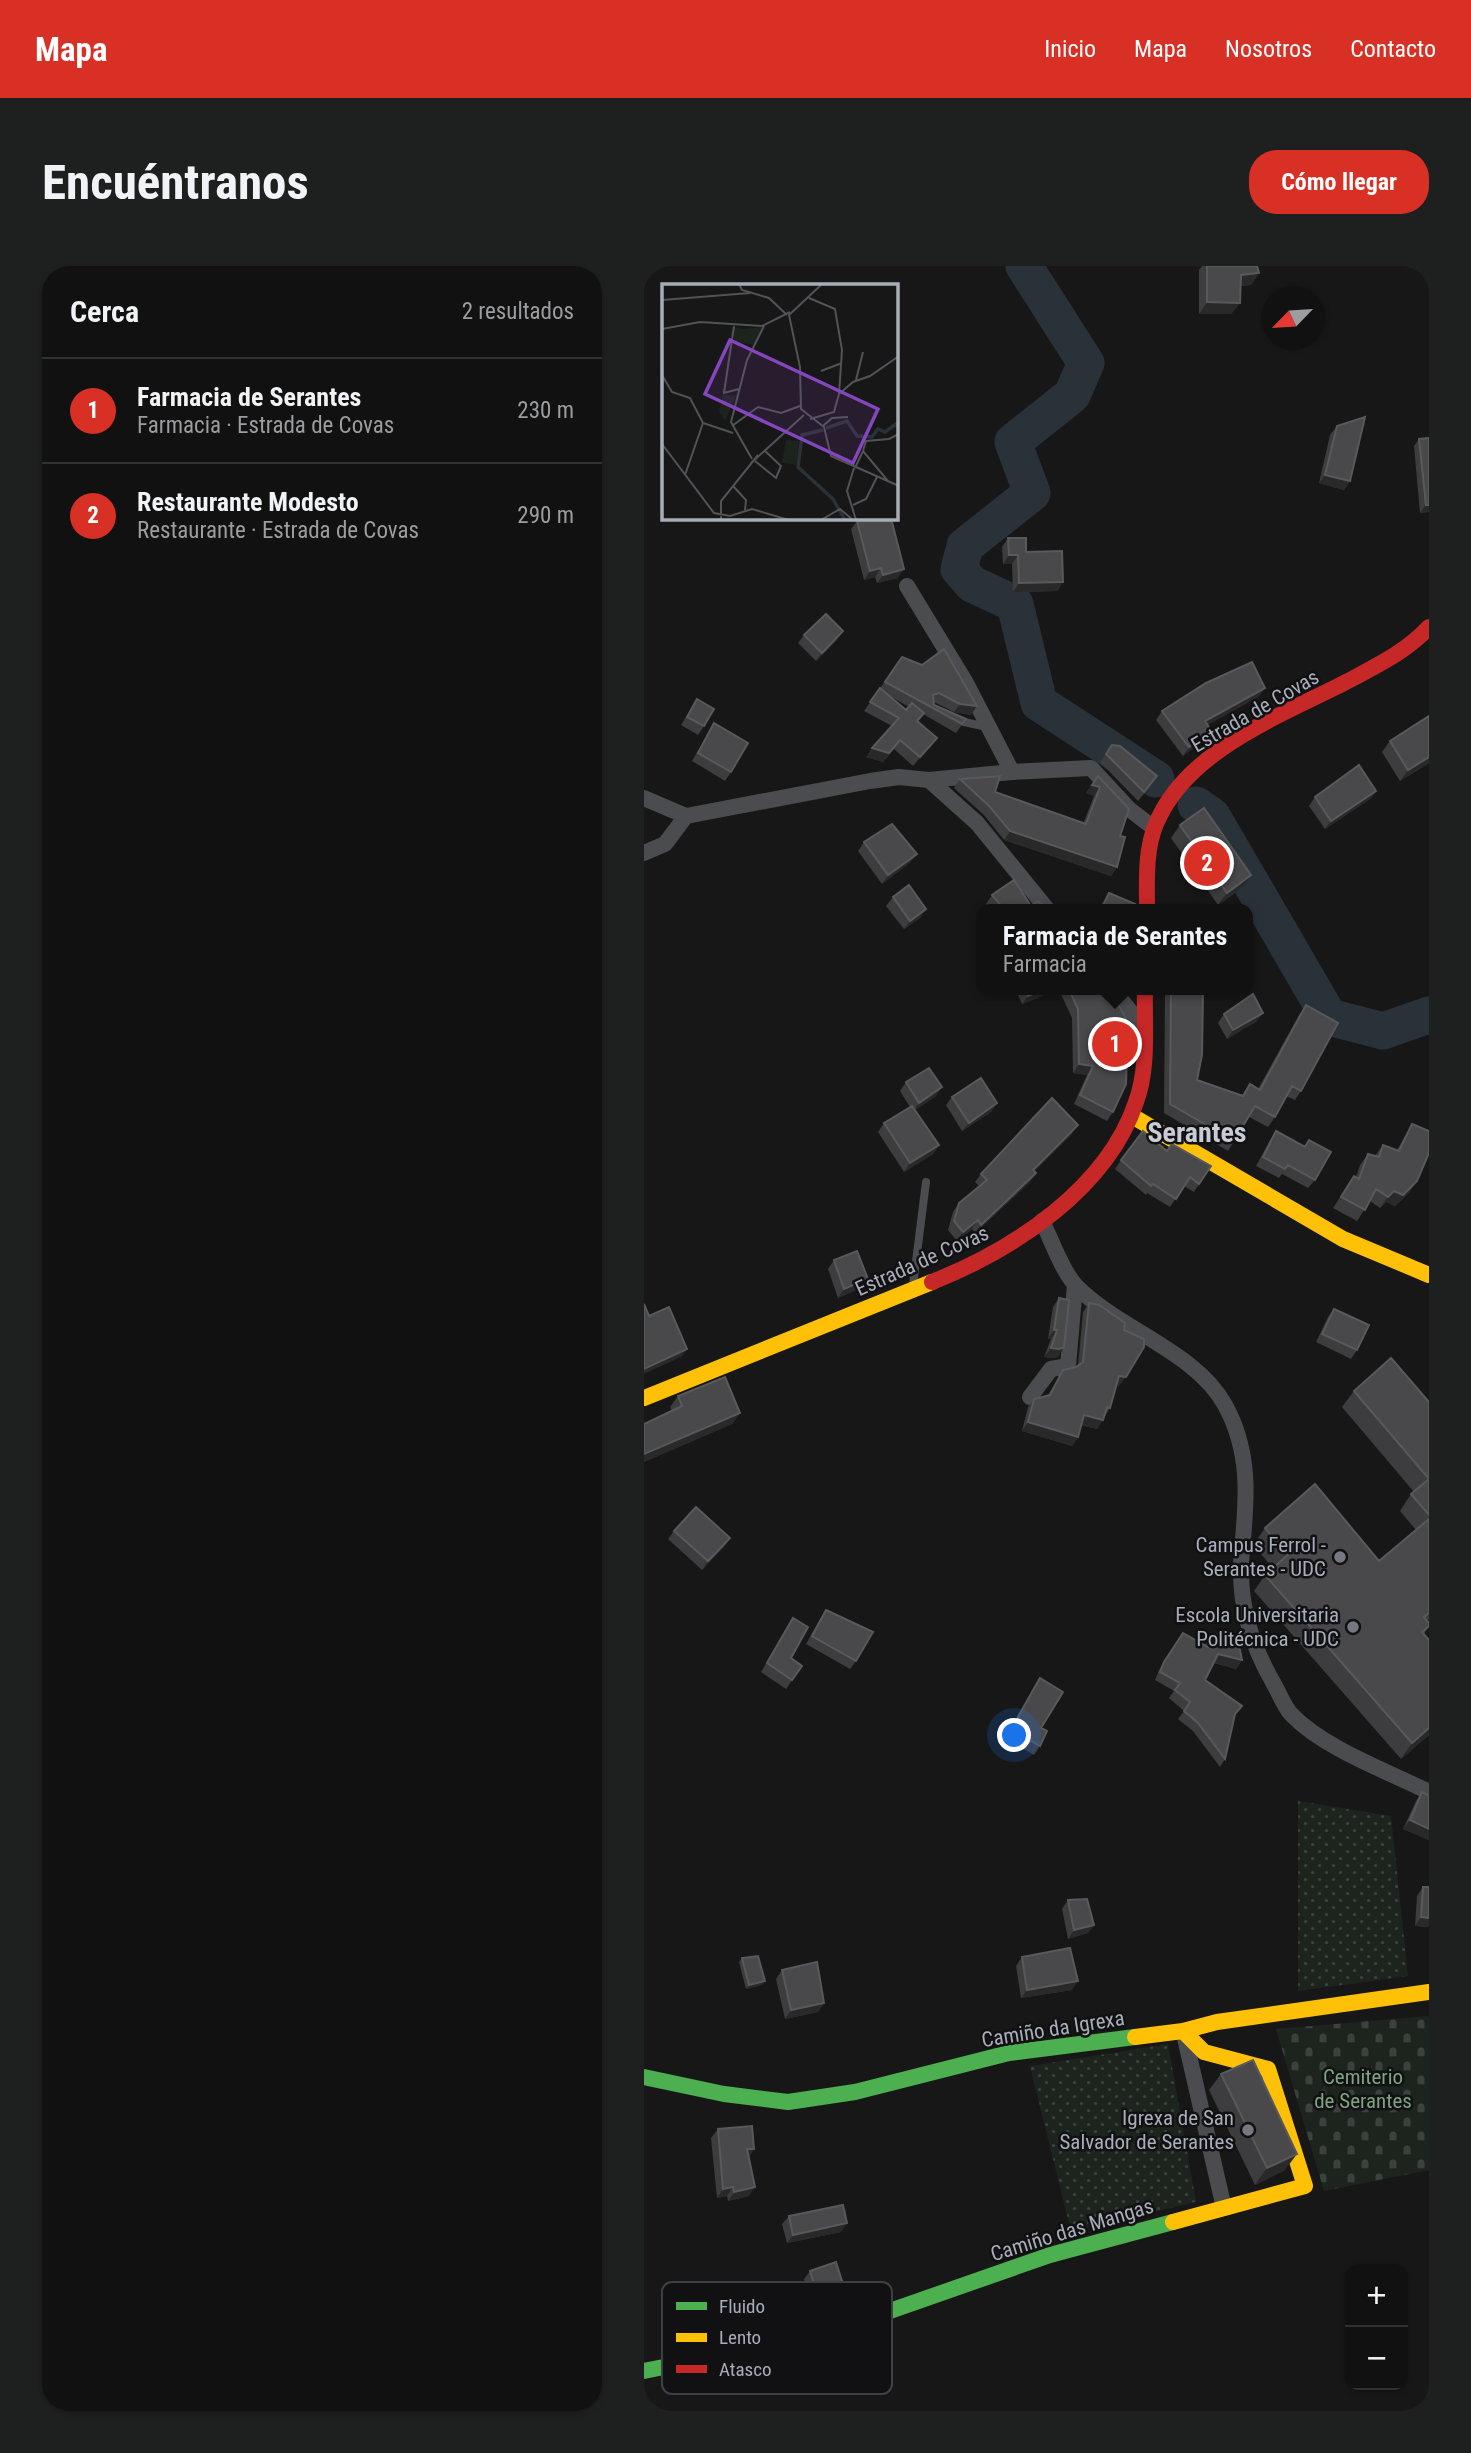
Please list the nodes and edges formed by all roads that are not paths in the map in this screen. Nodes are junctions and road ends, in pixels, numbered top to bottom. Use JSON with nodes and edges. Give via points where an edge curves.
{"nodes":[{"id":1,"x":907,"y":586,"type":"dead end"},
{"id":2,"x":1429,"y":628,"type":"edge"},
{"id":3,"x":946,"y":719,"type":"edge"},
{"id":4,"x":989,"y":728,"type":"junction"},
{"id":5,"x":1012,"y":772,"type":"junction"},
{"id":6,"x":929,"y":780,"type":"junction"},
{"id":7,"x":644,"y":798,"type":"edge"},
{"id":8,"x":687,"y":816,"type":"junction"},
{"id":9,"x":1154,"y":828,"type":"junction"},
{"id":10,"x":644,"y":853,"type":"edge"},
{"id":11,"x":1044,"y":904,"type":"edge"},
{"id":12,"x":1147,"y":904,"type":"edge"},
{"id":13,"x":1118,"y":995,"type":"edge"},
{"id":14,"x":1145,"y":995,"type":"edge"},
{"id":15,"x":1144,"y":1028,"type":"junction"},
{"id":16,"x":1132,"y":1116,"type":"junction"},
{"id":17,"x":926,"y":1182,"type":"dead end"},
{"id":18,"x":1042,"y":1221,"type":"junction"},
{"id":19,"x":1429,"y":1275,"type":"edge"},
{"id":20,"x":1075,"y":1285,"type":"junction"},
{"id":21,"x":912,"y":1292,"type":"junction"},
{"id":22,"x":1030,"y":1397,"type":"dead end"},
{"id":23,"x":644,"y":1398,"type":"edge"},
{"id":24,"x":1429,"y":1793,"type":"edge"},
{"id":25,"x":1429,"y":1992,"type":"edge"},
{"id":26,"x":1183,"y":2031,"type":"junction"},
{"id":27,"x":644,"y":2077,"type":"edge"},
{"id":28,"x":1224,"y":2208,"type":"junction"},
{"id":29,"x":892,"y":2310,"type":"edge"},
{"id":30,"x":662,"y":2367,"type":"edge"},
{"id":31,"x":644,"y":2371,"type":"edge"}],
"edges":[{"from":1,"to":4,"type":"street"},
{"from":2,"to":9,"type":"street","name":"Estrada de Covas","via":[[1398,655],[1211,757],[1171,796]]},
{"from":3,"to":4,"type":"lane"},
{"from":4,"to":5,"type":"street"},
{"from":5,"to":6,"type":"street"},
{"from":5,"to":9,"type":"street","via":[[1091,768]]},
{"from":6,"to":8,"type":"street","via":[[899,777],[870,781]]},
{"from":6,"to":11,"type":"street","via":[[977,823]]},
{"from":7,"to":8,"type":"street"},
{"from":8,"to":10,"type":"street","via":[[665,844]]},
{"from":9,"to":12,"type":"street","name":"Estrada de Covas"},
{"from":13,"to":15,"type":"street"},
{"from":14,"to":15,"type":"street","name":"Estrada de Covas"},
{"from":15,"to":16,"type":"street","name":"Estrada de Covas","via":[[1142,1083]]},
{"from":16,"to":18,"type":"street","name":"Estrada de Covas","via":[[1102,1160]]},
{"from":16,"to":19,"type":"street","via":[[1343,1239]]},
{"from":17,"to":21,"type":"lane"},
{"from":18,"to":20,"type":"street"},
{"from":18,"to":21,"type":"street","name":"Estrada de Covas","via":[[985,1259]]},
{"from":20,"to":22,"type":"street","via":[[1068,1366],[1051,1369]]},
{"from":20,"to":24,"type":"street","via":[[1205,1376],[1225,1405],[1241,1444],[1248,1482],[1242,1609],[1252,1641],[1290,1713],[1321,1738]]},
{"from":21,"to":23,"type":"street","name":"Estrada de Covas"},
{"from":25,"to":26,"type":"street","name":"Camiño da Igrexa","via":[[1217,2022]]},
{"from":26,"to":27,"type":"street","name":"Camiño da Igrexa","via":[[1009,2053],[855,2092],[788,2102]]},
{"from":26,"to":28,"type":"street"},
{"from":26,"to":28,"type":"street","name":"Camiño das Mangas","via":[[1204,2052],[1268,2069],[1305,2186]]},
{"from":28,"to":29,"type":"street","name":"Camiño das Mangas","via":[[1050,2255]]},
{"from":30,"to":31,"type":"street","name":"Camiño das Mangas"}]}
